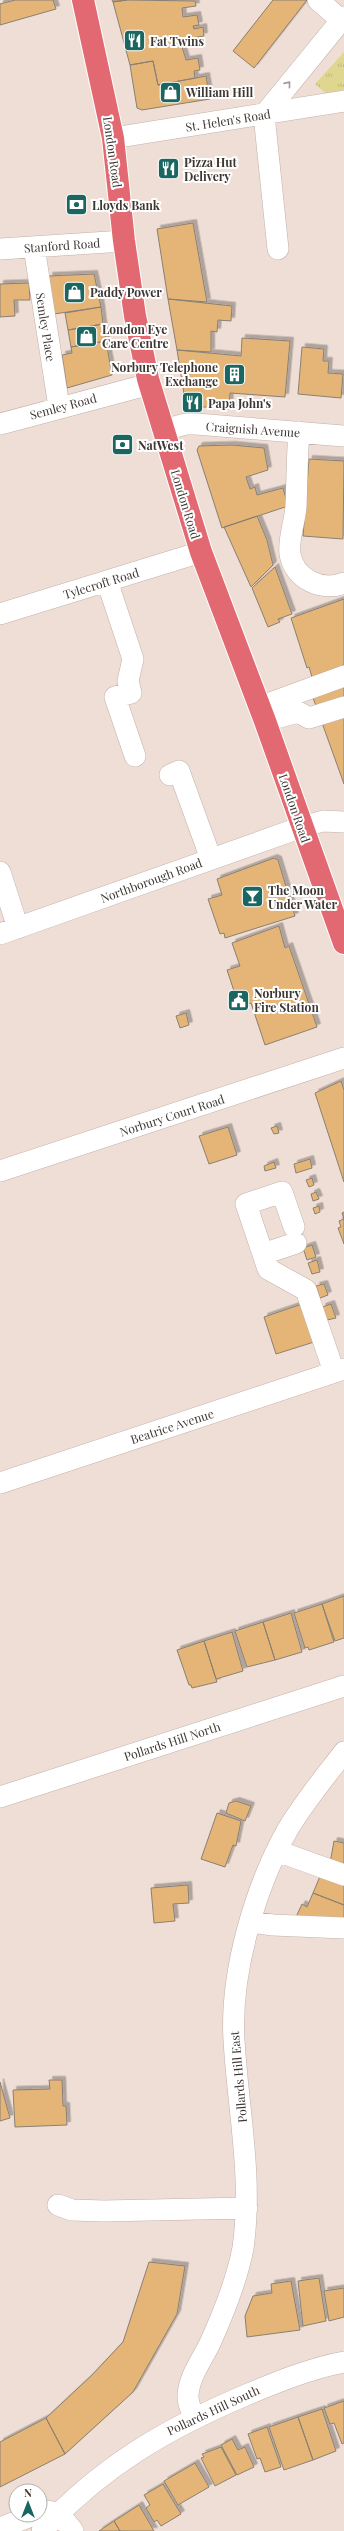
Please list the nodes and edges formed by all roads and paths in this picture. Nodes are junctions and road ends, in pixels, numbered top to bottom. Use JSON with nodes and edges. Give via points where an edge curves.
{"nodes":[{"id":1,"x":83,"y":0,"type":"edge"},
{"id":2,"x":318,"y":0,"type":"edge"},
{"id":3,"x":342,"y":18,"type":"edge"},
{"id":4,"x":344,"y":101,"type":"edge"},
{"id":5,"x":264,"y":115,"type":"junction"},
{"id":6,"x":113,"y":138,"type":"junction"},
{"id":7,"x":124,"y":241,"type":"junction"},
{"id":8,"x":34,"y":247,"type":"junction"},
{"id":9,"x":278,"y":248,"type":"dead end"},
{"id":10,"x":0,"y":249,"type":"edge"},
{"id":11,"x":150,"y":384,"type":"junction"},
{"id":12,"x":59,"y":407,"type":"junction"},
{"id":13,"x":0,"y":424,"type":"edge"},
{"id":14,"x":163,"y":430,"type":"junction"},
{"id":15,"x":299,"y":432,"type":"junction"},
{"id":16,"x":344,"y":436,"type":"edge"},
{"id":17,"x":201,"y":552,"type":"junction"},
{"id":18,"x":107,"y":581,"type":"junction"},
{"id":19,"x":344,"y":584,"type":"edge"},
{"id":20,"x":0,"y":614,"type":"edge"},
{"id":21,"x":344,"y":676,"type":"edge"},
{"id":22,"x":344,"y":706,"type":"edge"},
{"id":23,"x":262,"y":714,"type":"junction"},
{"id":24,"x":135,"y":756,"type":"dead end"},
{"id":25,"x":170,"y":775,"type":"dead end"},
{"id":26,"x":344,"y":822,"type":"edge"},
{"id":27,"x":302,"y":827,"type":"junction"},
{"id":28,"x":211,"y":859,"type":"junction"},
{"id":29,"x":0,"y":872,"type":"edge"},
{"id":30,"x":9,"y":931,"type":"edge"},
{"id":31,"x":343,"y":936,"type":"edge"},
{"id":32,"x":344,"y":1058,"type":"edge"},
{"id":33,"x":0,"y":1171,"type":"edge"},
{"id":34,"x":263,"y":1254,"type":"junction"},
{"id":35,"x":339,"y":1370,"type":"edge"},
{"id":36,"x":0,"y":1483,"type":"edge"},
{"id":37,"x":344,"y":1686,"type":"edge"},
{"id":38,"x":344,"y":1752,"type":"edge"},
{"id":39,"x":0,"y":1797,"type":"edge"},
{"id":40,"x":277,"y":1851,"type":"junction"},
{"id":41,"x":344,"y":1875,"type":"edge"},
{"id":42,"x":251,"y":1922,"type":"junction"},
{"id":43,"x":344,"y":1928,"type":"edge"},
{"id":44,"x":58,"y":2205,"type":"dead end"},
{"id":45,"x":247,"y":2208,"type":"junction"},
{"id":46,"x":344,"y":2362,"type":"edge"},
{"id":47,"x":194,"y":2417,"type":"junction"},
{"id":48,"x":49,"y":2513,"type":"edge"},
{"id":49,"x":13,"y":2523,"type":"edge"},
{"id":50,"x":0,"y":2528,"type":"edge"},
{"id":51,"x":42,"y":2531,"type":"edge"},
{"id":52,"x":73,"y":2531,"type":"edge"}],
"edges":[{"from":1,"to":6,"type":"highway","name":"London Road"},
{"from":2,"to":3,"type":"street"},
{"from":5,"to":3,"type":"street","one_way":true},
{"from":4,"to":5,"type":"street","name":"St. Helen's Road"},
{"from":5,"to":6,"type":"street","name":"St. Helen's Road"},
{"from":5,"to":9,"type":"street"},
{"from":6,"to":7,"type":"highway","name":"London Road"},
{"from":7,"to":8,"type":"street","name":"Stanford Road"},
{"from":7,"to":11,"type":"highway","name":"London Road","via":[[135,316]]},
{"from":8,"to":10,"type":"street","name":"Stanford Road"},
{"from":8,"to":12,"type":"street","name":"Semley Place"},
{"from":11,"to":12,"type":"street","name":"Semley Road"},
{"from":11,"to":14,"type":"highway","name":"London Road"},
{"from":12,"to":13,"type":"street","name":"Semley Road"},
{"from":14,"to":15,"type":"street","name":"Craignish Avenue","via":[[196,424]]},
{"from":14,"to":17,"type":"highway","name":"London Road"},
{"from":15,"to":16,"type":"street","name":"Craignish Avenue"},
{"from":15,"to":19,"type":"street","via":[[296,507],[290,544],[292,563],[298,572],[314,583],[337,586]]},
{"from":17,"to":18,"type":"street","name":"Tylecroft Road"},
{"from":17,"to":23,"type":"highway","name":"London Road"},
{"from":18,"to":20,"type":"street","name":"Tylecroft Road"},
{"from":18,"to":24,"type":"street","via":[[133,659],[128,681],[131,693],[114,698]]},
{"from":21,"to":23,"type":"street"},
{"from":22,"to":23,"type":"street","via":[[309,718],[298,712]]},
{"from":23,"to":27,"type":"highway","name":"London Road"},
{"from":25,"to":28,"type":"street","via":[[179,771]]},
{"from":26,"to":27,"type":"street","name":"Northborough Road","via":[[323,821]]},
{"from":27,"to":28,"type":"street","name":"Northborough Road"},
{"from":27,"to":31,"type":"highway","name":"London Road"},
{"from":28,"to":30,"type":"street","name":"Northborough Road"},
{"from":29,"to":30,"type":"street"},
{"from":32,"to":33,"type":"street","name":"Norbury Court Road"},
{"from":34,"to":34,"type":"street","via":[[246,1204],[282,1192],[295,1235]]},
{"from":34,"to":35,"type":"street","via":[[268,1269],[306,1290]]},
{"from":35,"to":36,"type":"street","name":"Beatrice Avenue"},
{"from":37,"to":39,"type":"street","name":"Pollards Hill North"},
{"from":38,"to":40,"type":"street","name":"Pollards Hill East","via":[[304,1805]]},
{"from":40,"to":41,"type":"street"},
{"from":40,"to":42,"type":"street","name":"Pollards Hill East"},
{"from":42,"to":43,"type":"street"},
{"from":42,"to":45,"type":"street","name":"Pollards Hill East","via":[[238,1982],[234,2025],[246,2159]]},
{"from":44,"to":45,"type":"street","via":[[72,2210],[104,2211]]},
{"from":45,"to":47,"type":"street","name":"Pollards Hill East","via":[[242,2249],[227,2304],[191,2383],[188,2404]]},
{"from":46,"to":47,"type":"street","name":"Pollards Hill South","via":[[272,2384]]},
{"from":47,"to":48,"type":"street","name":"Pollards Hill South","via":[[142,2446]]},
{"from":48,"to":51,"type":"street","name":"Pollards Hill South"},
{"from":48,"to":52,"type":"street"},
{"from":49,"to":50,"type":"street"}]}
